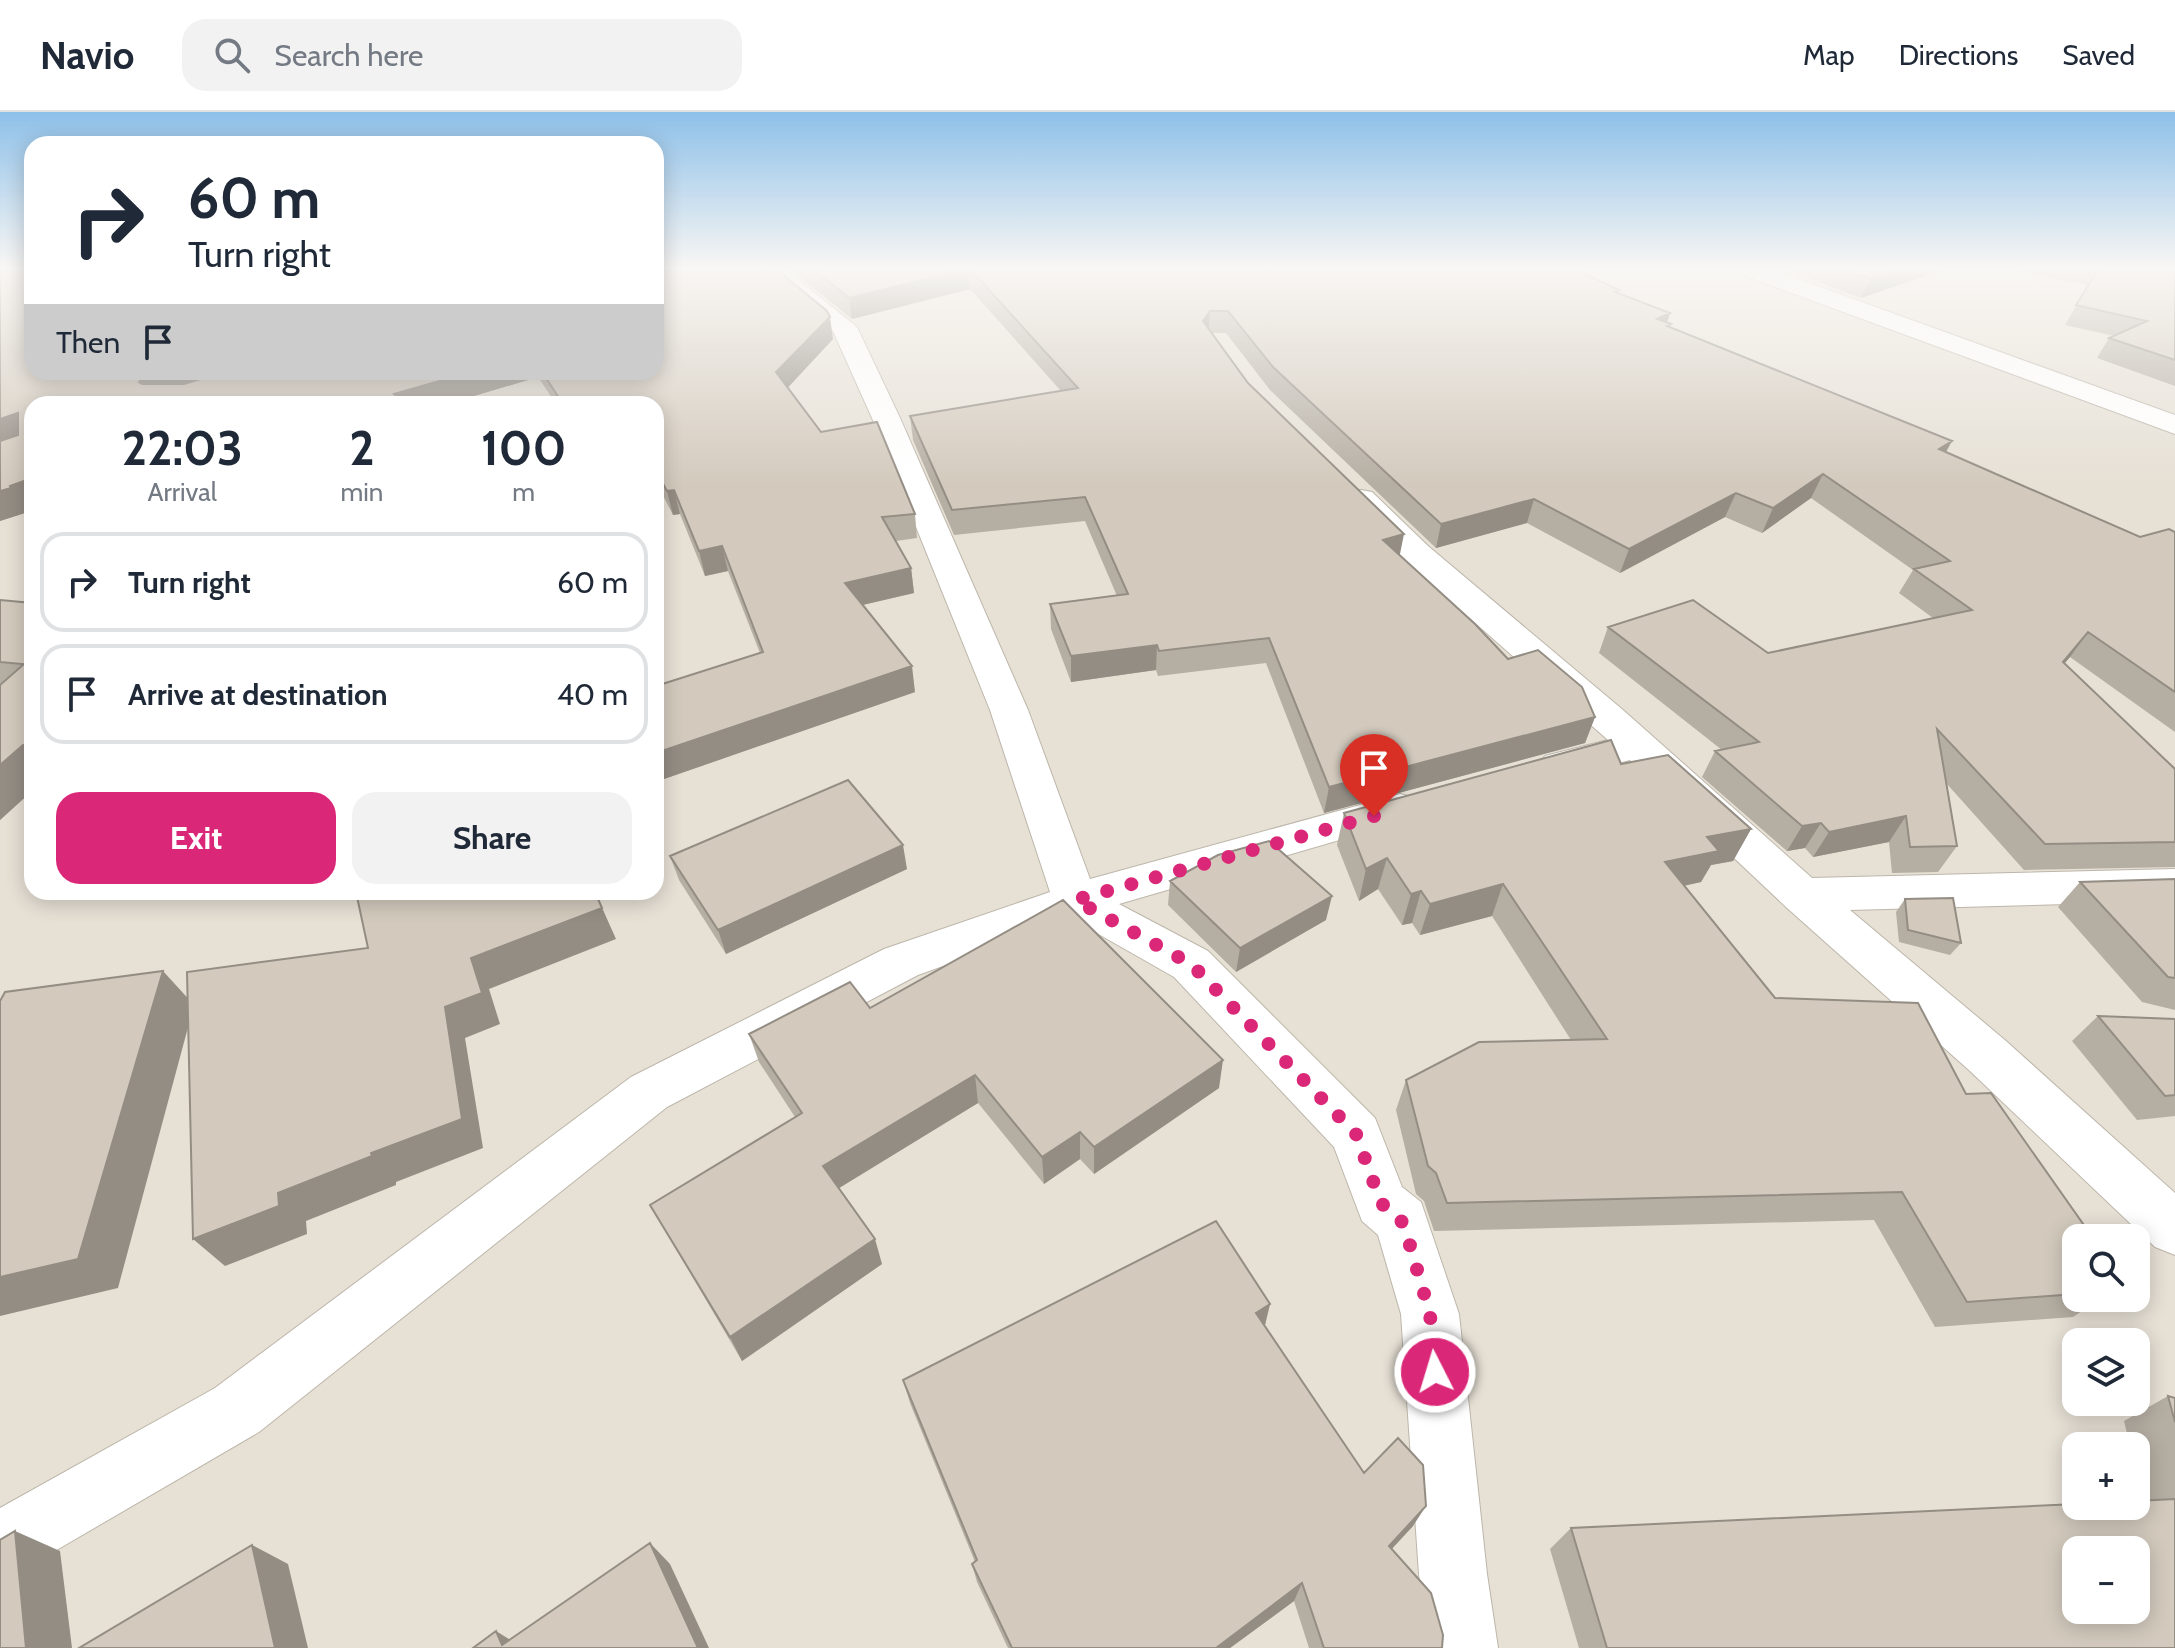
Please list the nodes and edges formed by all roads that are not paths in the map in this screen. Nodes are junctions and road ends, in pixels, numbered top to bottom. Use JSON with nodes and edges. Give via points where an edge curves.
{"nodes":[{"id":1,"x":851,"y":342,"type":"edge"},
{"id":2,"x":1947,"y":342,"type":"edge"},
{"id":3,"x":2175,"y":425,"type":"edge"},
{"id":4,"x":1337,"y":476,"type":"edge"},
{"id":5,"x":1638,"y":745,"type":"junction"},
{"id":6,"x":1519,"y":775,"type":"edge"},
{"id":7,"x":1444,"y":796,"type":"edge"},
{"id":8,"x":2175,"y":885,"type":"edge"},
{"id":9,"x":1802,"y":895,"type":"junction"},
{"id":10,"x":1075,"y":900,"type":"junction"},
{"id":11,"x":2175,"y":1229,"type":"edge"},
{"id":12,"x":0,"y":1545,"type":"edge"},
{"id":13,"x":1463,"y":1648,"type":"edge"}],
"edges":[{"from":1,"to":10,"type":"street","via":[[1009,710]]},
{"from":2,"to":3,"type":"street"},
{"from":4,"to":5,"type":"street","via":[[1416,553]]},
{"from":5,"to":6,"type":"street"},
{"from":5,"to":9,"type":"street"},
{"from":7,"to":10,"type":"street"},
{"from":8,"to":9,"type":"street"},
{"from":9,"to":11,"type":"street","via":[[1988,1056]]},
{"from":10,"to":12,"type":"street","via":[[901,962],[649,1092],[237,1410]]},
{"from":10,"to":13,"type":"street","via":[[1191,964],[1356,1134],[1381,1203],[1401,1220],[1430,1314]]}]}
